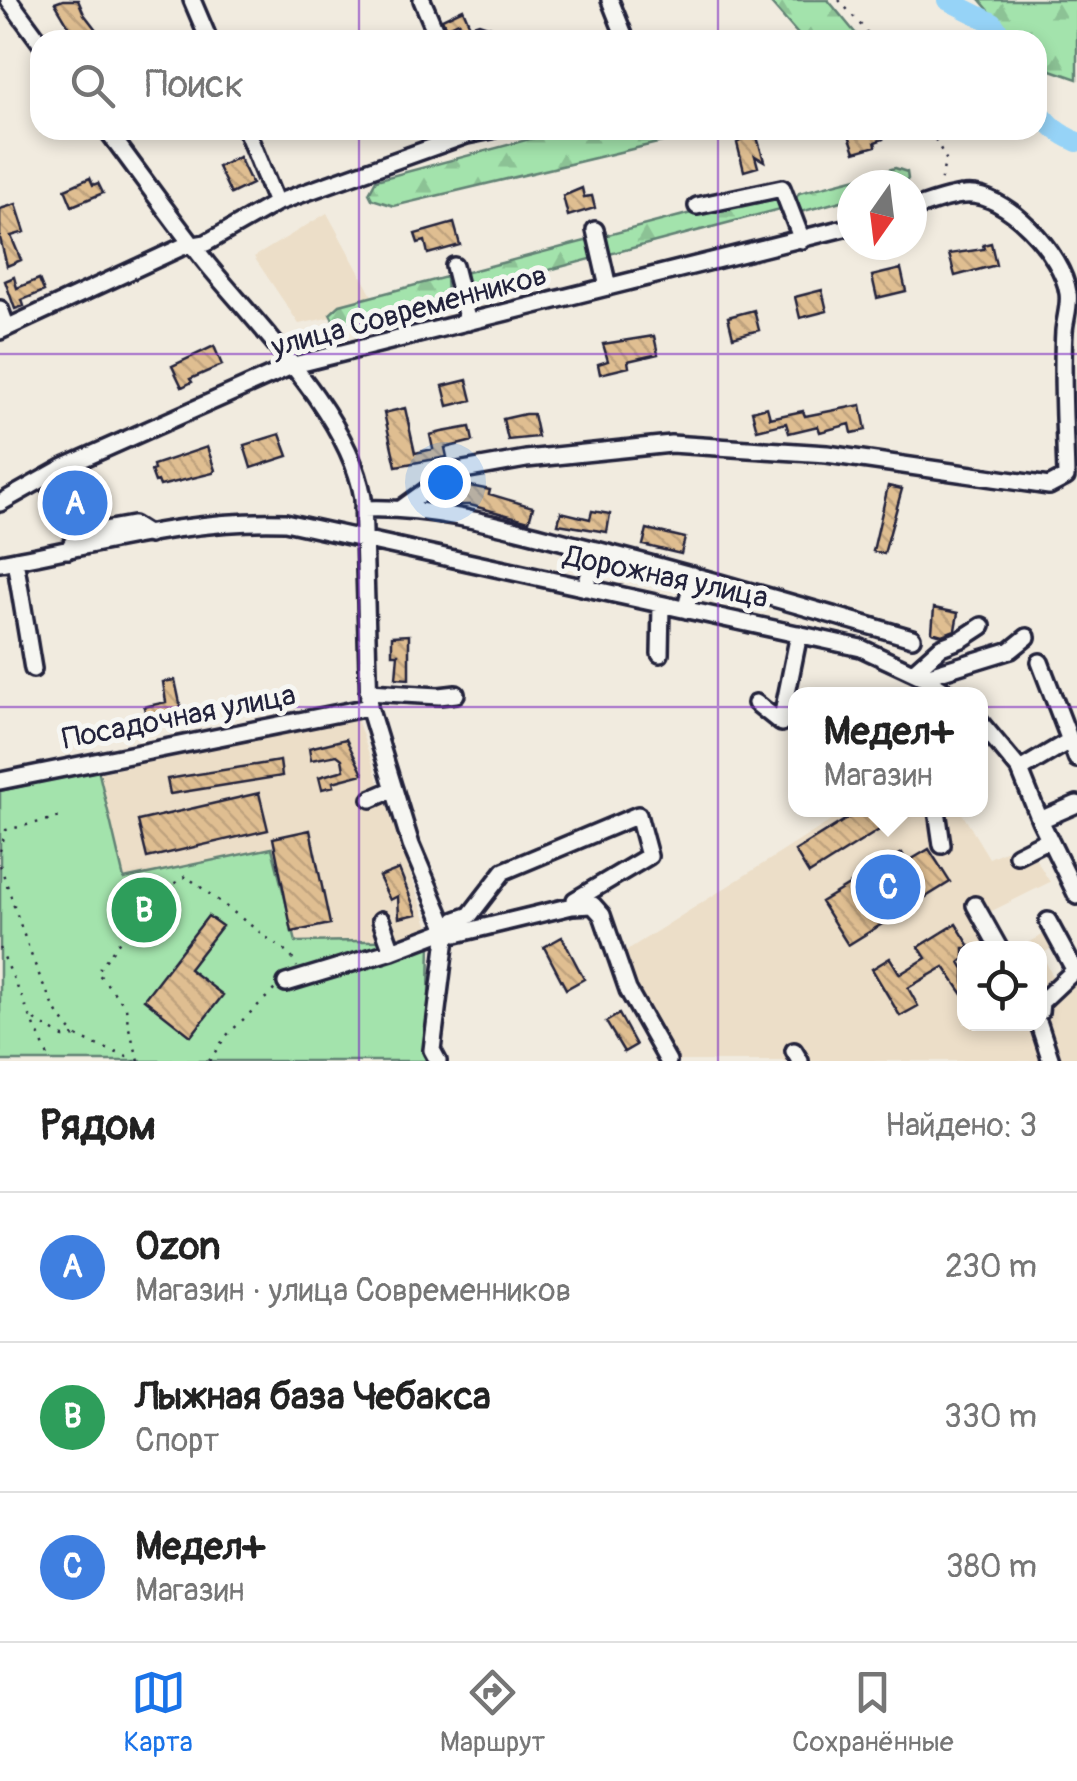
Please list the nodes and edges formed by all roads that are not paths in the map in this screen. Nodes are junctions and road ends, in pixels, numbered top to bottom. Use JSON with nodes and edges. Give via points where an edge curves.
{"nodes":[{"id":1,"x":8,"y":0,"type":"edge"},
{"id":2,"x":192,"y":0,"type":"edge"},
{"id":3,"x":422,"y":0,"type":"edge"},
{"id":4,"x":610,"y":0,"type":"edge"},
{"id":5,"x":31,"y":30,"type":"edge"},
{"id":6,"x":204,"y":30,"type":"edge"},
{"id":7,"x":435,"y":30,"type":"edge"},
{"id":8,"x":622,"y":30,"type":"edge"},
{"id":9,"x":114,"y":140,"type":"edge"},
{"id":10,"x":250,"y":140,"type":"edge"},
{"id":11,"x":446,"y":140,"type":"edge"},
{"id":12,"x":276,"y":203,"type":"junction"},
{"id":13,"x":927,"y":204,"type":"edge"},
{"id":14,"x":697,"y":206,"type":"dead end"},
{"id":15,"x":595,"y":230,"type":"dead end"},
{"id":16,"x":837,"y":230,"type":"edge"},
{"id":17,"x":802,"y":240,"type":"junction"},
{"id":18,"x":194,"y":246,"type":"junction"},
{"id":19,"x":454,"y":266,"type":"dead end"},
{"id":20,"x":608,"y":287,"type":"junction"},
{"id":21,"x":0,"y":308,"type":"edge"},
{"id":22,"x":468,"y":322,"type":"junction"},
{"id":23,"x":3,"y":330,"type":"edge"},
{"id":24,"x":294,"y":365,"type":"junction"},
{"id":25,"x":72,"y":464,"type":"junction"},
{"id":26,"x":0,"y":503,"type":"edge"},
{"id":27,"x":402,"y":508,"type":"junction"},
{"id":28,"x":363,"y":509,"type":"junction"},
{"id":29,"x":363,"y":538,"type":"junction"},
{"id":30,"x":72,"y":543,"type":"junction"},
{"id":31,"x":597,"y":550,"type":"junction"},
{"id":32,"x":8,"y":561,"type":"edge"},
{"id":33,"x":693,"y":575,"type":"junction"},
{"id":34,"x":585,"y":588,"type":"junction"},
{"id":35,"x":661,"y":605,"type":"junction"},
{"id":36,"x":686,"y":610,"type":"junction"},
{"id":37,"x":832,"y":615,"type":"junction"},
{"id":38,"x":982,"y":626,"type":"dead end"},
{"id":39,"x":800,"y":634,"type":"junction"},
{"id":40,"x":1027,"y":637,"type":"dead end"},
{"id":41,"x":912,"y":638,"type":"dead end"},
{"id":42,"x":824,"y":639,"type":"junction"},
{"id":43,"x":660,"y":654,"type":"dead end"},
{"id":44,"x":1040,"y":662,"type":"dead end"},
{"id":45,"x":34,"y":668,"type":"dead end"},
{"id":46,"x":925,"y":682,"type":"edge"},
{"id":47,"x":789,"y":687,"type":"edge"},
{"id":48,"x":788,"y":690,"type":"edge"},
{"id":49,"x":456,"y":694,"type":"dead end"},
{"id":50,"x":368,"y":700,"type":"junction"},
{"id":51,"x":756,"y":703,"type":"dead end"},
{"id":52,"x":988,"y":732,"type":"edge"},
{"id":53,"x":1070,"y":742,"type":"junction"},
{"id":54,"x":1077,"y":760,"type":"edge"},
{"id":55,"x":1020,"y":770,"type":"junction"},
{"id":56,"x":0,"y":781,"type":"edge"},
{"id":57,"x":394,"y":790,"type":"junction"},
{"id":58,"x":370,"y":799,"type":"dead end"},
{"id":59,"x":1077,"y":804,"type":"edge"},
{"id":60,"x":938,"y":817,"type":"edge"},
{"id":61,"x":1040,"y":820,"type":"junction"},
{"id":62,"x":1049,"y":839,"type":"junction"},
{"id":63,"x":942,"y":846,"type":"dead end"},
{"id":64,"x":1017,"y":856,"type":"dead end"},
{"id":65,"x":1077,"y":896,"type":"edge"},
{"id":66,"x":975,"y":905,"type":"dead end"},
{"id":67,"x":575,"y":906,"type":"junction"},
{"id":68,"x":381,"y":920,"type":"dead end"},
{"id":69,"x":1048,"y":921,"type":"dead end"},
{"id":70,"x":451,"y":932,"type":"junction"},
{"id":71,"x":995,"y":941,"type":"edge"},
{"id":72,"x":392,"y":951,"type":"junction"},
{"id":73,"x":1076,"y":969,"type":"edge"},
{"id":74,"x":286,"y":983,"type":"road end"},
{"id":75,"x":1047,"y":998,"type":"edge"},
{"id":76,"x":1042,"y":1031,"type":"edge"},
{"id":77,"x":438,"y":1061,"type":"edge"},
{"id":78,"x":668,"y":1061,"type":"edge"},
{"id":79,"x":1051,"y":1061,"type":"edge"}],
"edges":[{"from":1,"to":5,"type":"street"},
{"from":2,"to":6,"type":"street"},
{"from":3,"to":7,"type":"street"},
{"from":4,"to":8,"type":"street"},
{"from":9,"to":18,"type":"street"},
{"from":10,"to":12,"type":"street"},
{"from":11,"to":12,"type":"street"},
{"from":12,"to":18,"type":"street"},
{"from":13,"to":27,"type":"street","via":[[964,194],[999,202],[1061,270],[1069,295],[1066,477],[1048,486],[827,454],[671,444],[452,472]]},
{"from":14,"to":17,"type":"street","via":[[782,188]]},
{"from":15,"to":20,"type":"street"},
{"from":16,"to":17,"type":"street","name":"улица Современников"},
{"from":17,"to":20,"type":"street","name":"улица Современников"},
{"from":18,"to":23,"type":"street"},
{"from":18,"to":24,"type":"street"},
{"from":19,"to":22,"type":"street"},
{"from":20,"to":22,"type":"street","name":"улица Современников"},
{"from":21,"to":23,"type":"street"},
{"from":22,"to":24,"type":"street","name":"улица Современников"},
{"from":24,"to":25,"type":"street","name":"улица Современников"},
{"from":24,"to":28,"type":"street","via":[[358,471]]},
{"from":25,"to":26,"type":"street","name":"улица Современников"},
{"from":25,"to":30,"type":"street","via":[[64,495]]},
{"from":27,"to":28,"type":"street"},
{"from":27,"to":31,"type":"street"},
{"from":28,"to":29,"type":"street"},
{"from":29,"to":30,"type":"street","name":"Дорожная улица","via":[[251,521]]},
{"from":29,"to":34,"type":"street","name":"Дорожная улица"},
{"from":29,"to":50,"type":"street"},
{"from":30,"to":32,"type":"street","name":"Дорожная улица"},
{"from":31,"to":33,"type":"street"},
{"from":31,"to":34,"type":"street"},
{"from":32,"to":45,"type":"street"},
{"from":33,"to":36,"type":"street"},
{"from":33,"to":37,"type":"street"},
{"from":34,"to":35,"type":"street","name":"Дорожная улица"},
{"from":35,"to":36,"type":"street","name":"Дорожная улица"},
{"from":35,"to":43,"type":"street"},
{"from":36,"to":39,"type":"street","name":"Дорожная улица"},
{"from":37,"to":41,"type":"street"},
{"from":37,"to":42,"type":"street"},
{"from":38,"to":46,"type":"street","via":[[941,647]]},
{"from":39,"to":42,"type":"street","name":"Дорожная улица"},
{"from":39,"to":47,"type":"street"},
{"from":40,"to":46,"type":"street","via":[[1010,650]]},
{"from":42,"to":46,"type":"street","name":"Дорожная улица","via":[[862,648]]},
{"from":44,"to":53,"type":"street"},
{"from":48,"to":51,"type":"street","via":[[781,723]]},
{"from":49,"to":50,"type":"street","name":"Посадочная улица"},
{"from":50,"to":56,"type":"street","name":"Посадочная улица"},
{"from":50,"to":57,"type":"street"},
{"from":52,"to":55,"type":"street"},
{"from":53,"to":54,"type":"street"},
{"from":53,"to":55,"type":"street"},
{"from":55,"to":61,"type":"street"},
{"from":57,"to":58,"type":"street"},
{"from":57,"to":70,"type":"street","via":[[411,846]]},
{"from":59,"to":61,"type":"street"},
{"from":60,"to":63,"type":"street"},
{"from":61,"to":62,"type":"street"},
{"from":62,"to":64,"type":"street"},
{"from":62,"to":65,"type":"street"},
{"from":66,"to":71,"type":"street"},
{"from":67,"to":70,"type":"street"},
{"from":67,"to":70,"type":"street","via":[[648,856],[638,816],[504,871]]},
{"from":67,"to":78,"type":"street","via":[[592,905],[606,924],[628,990]]},
{"from":68,"to":72,"type":"street"},
{"from":69,"to":73,"type":"street"},
{"from":70,"to":72,"type":"street"},
{"from":70,"to":77,"type":"street","via":[[432,1050]]},
{"from":72,"to":74,"type":"street"},
{"from":73,"to":75,"type":"street"},
{"from":76,"to":79,"type":"street"}]}
